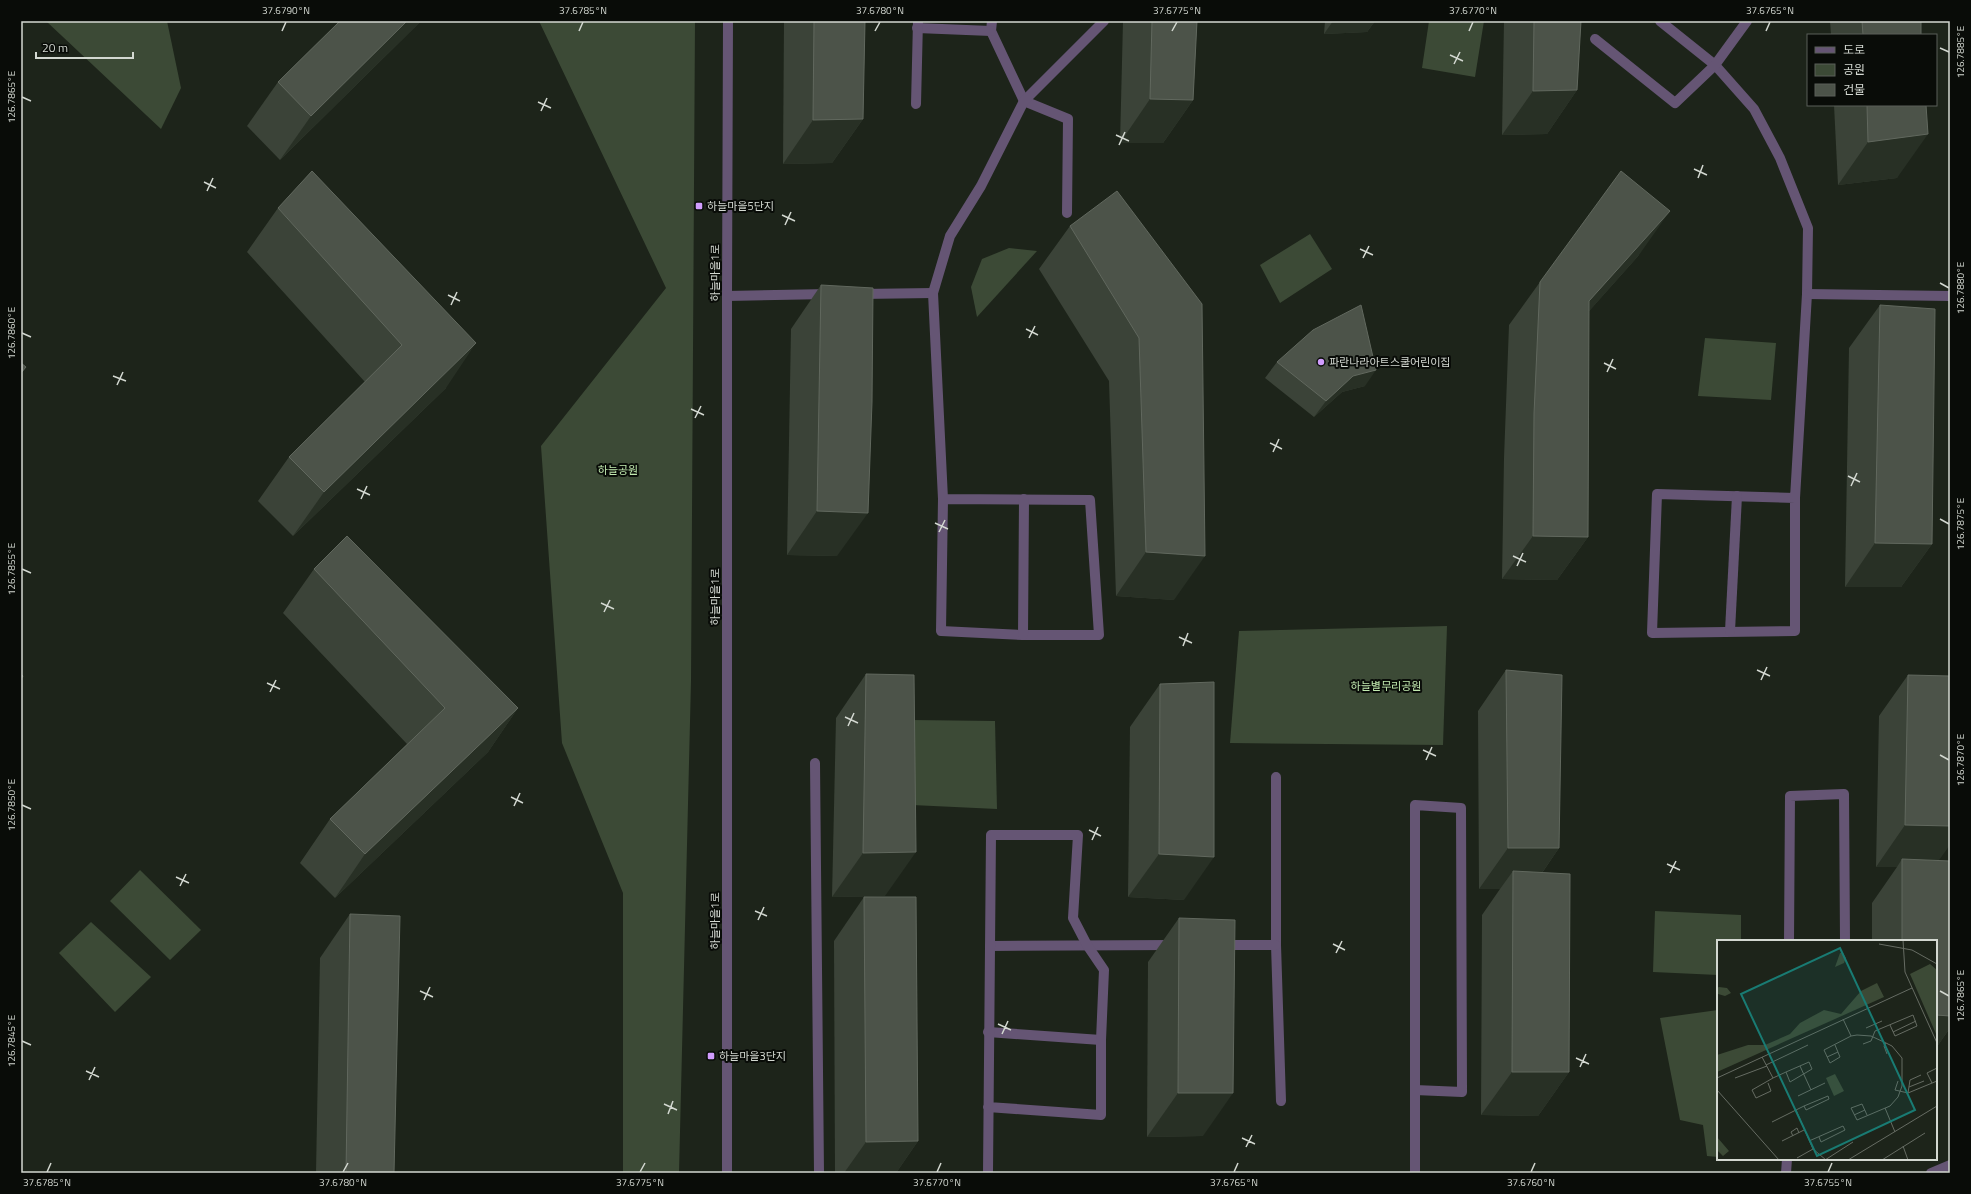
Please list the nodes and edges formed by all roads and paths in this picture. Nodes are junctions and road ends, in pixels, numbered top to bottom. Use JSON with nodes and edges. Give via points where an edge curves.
{"nodes":[{"id":1,"x":728,"y":21,"type":"edge"},
{"id":2,"x":1104,"y":21,"type":"edge"},
{"id":3,"x":1660,"y":21,"type":"edge"},
{"id":4,"x":1747,"y":21,"type":"edge"},
{"id":5,"x":918,"y":24,"type":"edge"},
{"id":6,"x":991,"y":26,"type":"edge"},
{"id":7,"x":1595,"y":39,"type":"dead end"},
{"id":8,"x":1715,"y":65,"type":"junction"},
{"id":9,"x":1024,"y":101,"type":"junction"},
{"id":10,"x":916,"y":104,"type":"dead end"},
{"id":11,"x":1068,"y":213,"type":"dead end"},
{"id":12,"x":933,"y":293,"type":"junction"},
{"id":13,"x":1807,"y":294,"type":"junction"},
{"id":14,"x":726,"y":296,"type":"junction"},
{"id":15,"x":1950,"y":296,"type":"edge"},
{"id":16,"x":1737,"y":496,"type":"junction"},
{"id":17,"x":1795,"y":498,"type":"junction"},
{"id":18,"x":943,"y":499,"type":"junction"},
{"id":19,"x":1024,"y":499,"type":"junction"},
{"id":20,"x":1730,"y":631,"type":"junction"},
{"id":21,"x":1023,"y":635,"type":"junction"},
{"id":22,"x":815,"y":763,"type":"dead end"},
{"id":23,"x":1276,"y":777,"type":"dead end"},
{"id":24,"x":1789,"y":940,"type":"edge"},
{"id":25,"x":1845,"y":940,"type":"edge"},
{"id":26,"x":1087,"y":945,"type":"junction"},
{"id":27,"x":1182,"y":945,"type":"edge"},
{"id":28,"x":1213,"y":945,"type":"edge"},
{"id":29,"x":1276,"y":945,"type":"junction"},
{"id":30,"x":990,"y":946,"type":"junction"},
{"id":31,"x":988,"y":1032,"type":"junction"},
{"id":32,"x":1101,"y":1040,"type":"junction"},
{"id":33,"x":1415,"y":1090,"type":"junction"},
{"id":34,"x":1281,"y":1101,"type":"dead end"},
{"id":35,"x":988,"y":1107,"type":"junction"},
{"id":36,"x":1787,"y":1160,"type":"edge"},
{"id":37,"x":1950,"y":1165,"type":"edge"},
{"id":38,"x":727,"y":1173,"type":"edge"},
{"id":39,"x":819,"y":1173,"type":"edge"},
{"id":40,"x":988,"y":1173,"type":"edge"},
{"id":41,"x":1415,"y":1173,"type":"edge"},
{"id":42,"x":1786,"y":1173,"type":"edge"},
{"id":43,"x":1932,"y":1173,"type":"edge"}],
"edges":[{"from":1,"to":14,"type":"street","name":"하늘마을1로"},
{"from":2,"to":9,"type":"street"},
{"from":3,"to":8,"type":"street"},
{"from":4,"to":8,"type":"street"},
{"from":5,"to":6,"type":"street"},
{"from":5,"to":10,"type":"street"},
{"from":6,"to":9,"type":"street"},
{"from":7,"to":8,"type":"street","via":[[1675,104]]},
{"from":8,"to":13,"type":"street","via":[[1754,109],[1780,158],[1808,228]]},
{"from":9,"to":11,"type":"street","via":[[1068,119]]},
{"from":9,"to":12,"type":"street","via":[[981,186],[950,236]]},
{"from":12,"to":14,"type":"street"},
{"from":12,"to":18,"type":"street"},
{"from":13,"to":15,"type":"street"},
{"from":13,"to":17,"type":"street"},
{"from":14,"to":38,"type":"street","name":"하늘마을1로"},
{"from":16,"to":17,"type":"street"},
{"from":16,"to":20,"type":"street"},
{"from":16,"to":20,"type":"street","via":[[1657,494],[1652,633]]},
{"from":17,"to":20,"type":"street","via":[[1795,631]]},
{"from":18,"to":19,"type":"street"},
{"from":18,"to":21,"type":"street","via":[[941,631]]},
{"from":19,"to":21,"type":"street"},
{"from":19,"to":21,"type":"street","via":[[1090,500],[1099,635]]},
{"from":22,"to":39,"type":"street"},
{"from":23,"to":29,"type":"street"},
{"from":24,"to":25,"type":"street","via":[[1790,796],[1844,794]]},
{"from":26,"to":27,"type":"street"},
{"from":26,"to":30,"type":"street"},
{"from":26,"to":30,"type":"street","via":[[1073,918],[1078,835],[991,835]]},
{"from":26,"to":32,"type":"street","via":[[1104,970]]},
{"from":28,"to":29,"type":"street"},
{"from":29,"to":34,"type":"street"},
{"from":30,"to":31,"type":"street"},
{"from":31,"to":32,"type":"street"},
{"from":31,"to":35,"type":"street"},
{"from":32,"to":35,"type":"street","via":[[1101,1115]]},
{"from":33,"to":33,"type":"street","via":[[1415,805],[1461,808],[1462,1092]]},
{"from":33,"to":41,"type":"street"},
{"from":35,"to":40,"type":"street"},
{"from":36,"to":42,"type":"street"},
{"from":37,"to":43,"type":"street"}]}
